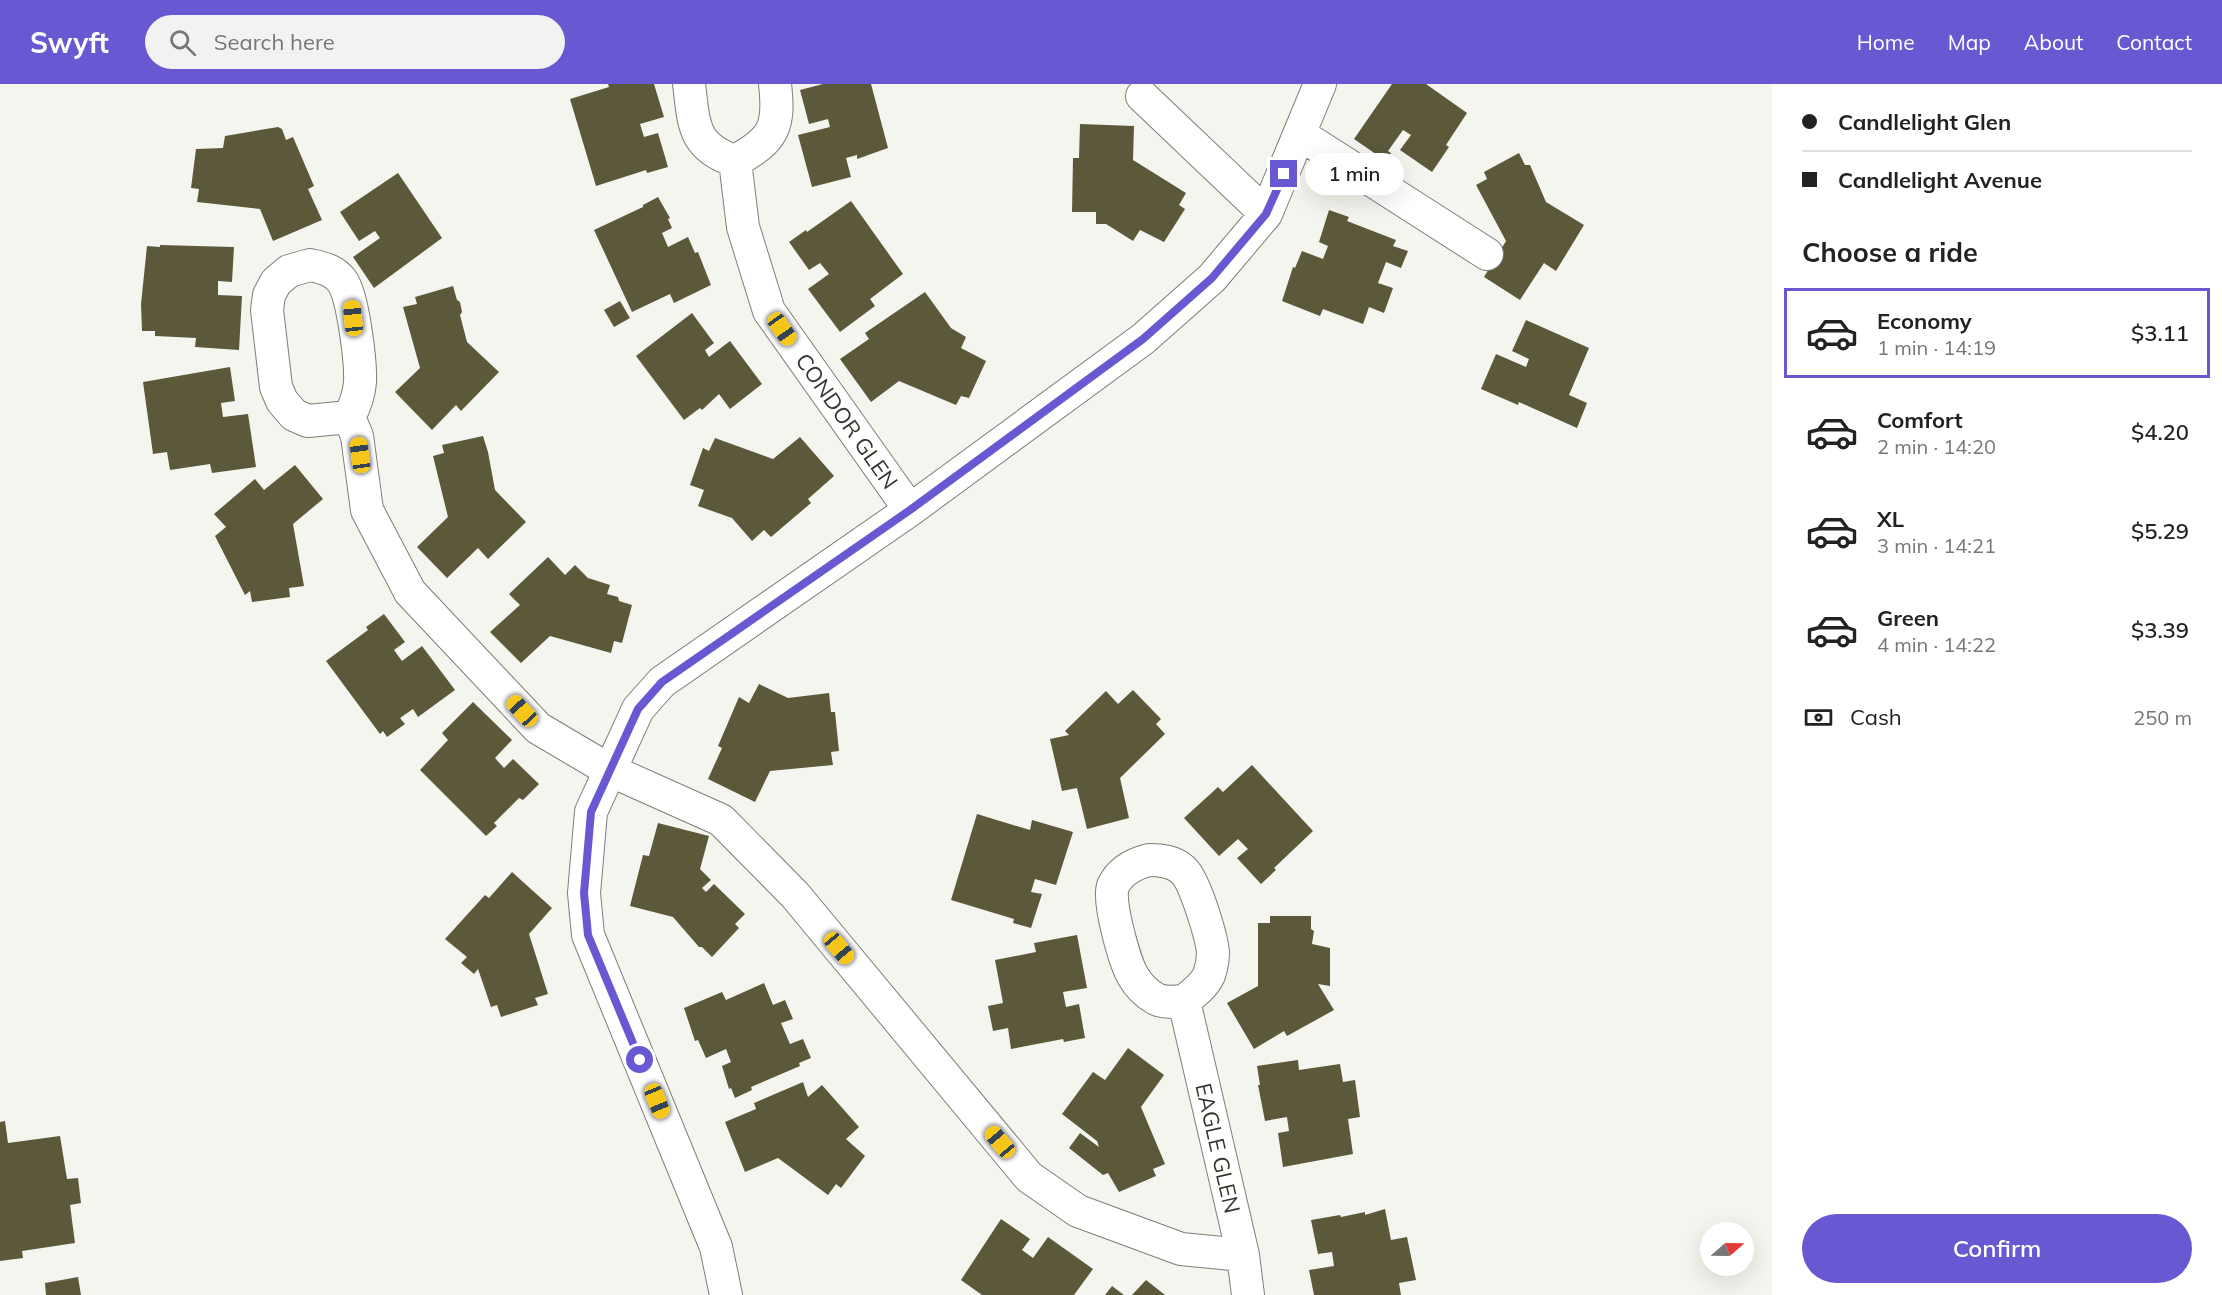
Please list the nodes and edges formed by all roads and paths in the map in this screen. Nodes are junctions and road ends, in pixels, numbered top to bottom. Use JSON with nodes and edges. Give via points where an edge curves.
{"nodes":[{"id":1,"x":689,"y":84,"type":"edge"},
{"id":2,"x":775,"y":84,"type":"edge"},
{"id":3,"x":1320,"y":84,"type":"edge"},
{"id":4,"x":1142,"y":96,"type":"dead end"},
{"id":5,"x":1301,"y":135,"type":"junction"},
{"id":6,"x":735,"y":160,"type":"junction"},
{"id":7,"x":1266,"y":214,"type":"junction"},
{"id":8,"x":1487,"y":254,"type":"dead end"},
{"id":9,"x":349,"y":417,"type":"junction"},
{"id":10,"x":910,"y":510,"type":"junction"},
{"id":11,"x":609,"y":770,"type":"junction"},
{"id":12,"x":1184,"y":1001,"type":"dead end"},
{"id":13,"x":1243,"y":1255,"type":"junction"},
{"id":14,"x":726,"y":1295,"type":"edge"},
{"id":15,"x":1248,"y":1295,"type":"edge"}],
"edges":[{"from":1,"to":6,"type":"street","via":[[695,129],[705,145]]},
{"from":2,"to":6,"type":"street","via":[[776,123],[754,150]]},
{"from":3,"to":5,"type":"street"},
{"from":4,"to":7,"type":"street"},
{"from":5,"to":7,"type":"street"},
{"from":5,"to":8,"type":"street"},
{"from":6,"to":10,"type":"street","name":"CONDOR GLEN","via":[[743,227],[769,310]]},
{"from":7,"to":10,"type":"street","via":[[1212,278],[1143,339]]},
{"from":9,"to":9,"type":"street","via":[[360,381],[351,297],[343,281],[330,270],[310,265],[289,271],[276,282],[267,310],[276,387],[282,402],[308,421]]},
{"from":9,"to":11,"type":"street","via":[[357,436],[368,510],[410,592],[538,728]]},
{"from":10,"to":11,"type":"street","via":[[662,682],[638,709]]},
{"from":11,"to":13,"type":"street","via":[[721,820],[795,896],[1029,1177],[1078,1211],[1109,1223],[1181,1249]]},
{"from":11,"to":14,"type":"street","via":[[591,812],[584,893],[588,935],[716,1246]]},
{"from":12,"to":13,"type":"street","name":"EAGLE GLEN"},
{"from":13,"to":15,"type":"street","name":"EAGLE GLEN"}]}
